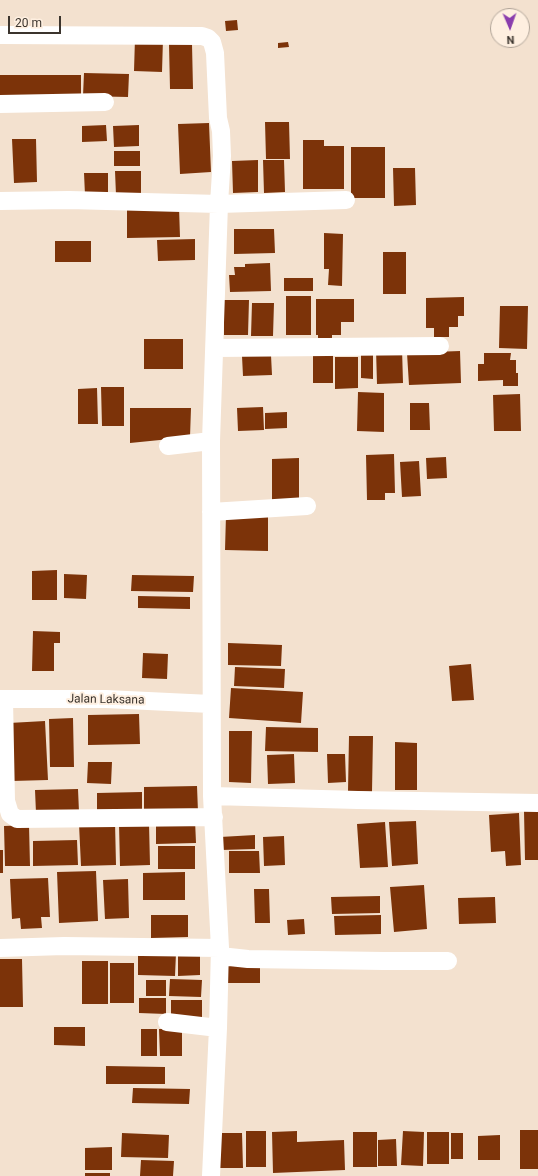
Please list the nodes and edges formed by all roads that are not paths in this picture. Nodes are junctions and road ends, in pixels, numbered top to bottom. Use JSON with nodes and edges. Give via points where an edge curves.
{"nodes":[{"id":1,"x":0,"y":36,"type":"edge"},
{"id":2,"x":105,"y":102,"type":"dead end"},
{"id":3,"x":0,"y":104,"type":"edge"},
{"id":4,"x":346,"y":200,"type":"dead end"},
{"id":5,"x":0,"y":201,"type":"edge"},
{"id":6,"x":219,"y":204,"type":"junction"},
{"id":7,"x":440,"y":346,"type":"dead end"},
{"id":8,"x":215,"y":348,"type":"junction"},
{"id":9,"x":211,"y":441,"type":"junction"},
{"id":10,"x":168,"y":446,"type":"dead end"},
{"id":11,"x":307,"y":506,"type":"dead end"},
{"id":12,"x":211,"y":512,"type":"junction"},
{"id":13,"x":2,"y":699,"type":"edge"},
{"id":14,"x":212,"y":704,"type":"junction"},
{"id":15,"x":212,"y":796,"type":"junction"},
{"id":16,"x":538,"y":803,"type":"edge"},
{"id":17,"x":214,"y":817,"type":"junction"},
{"id":18,"x":0,"y":948,"type":"edge"},
{"id":19,"x":220,"y":952,"type":"junction"},
{"id":20,"x":448,"y":960,"type":"dead end"},
{"id":21,"x":167,"y":1022,"type":"dead end"},
{"id":22,"x":218,"y":1028,"type":"junction"},
{"id":23,"x":211,"y":1176,"type":"edge"}],
"edges":[{"from":1,"to":6,"type":"street","via":[[208,38],[212,42],[215,54],[221,131],[222,172]]},
{"from":2,"to":3,"type":"street"},
{"from":4,"to":6,"type":"street"},
{"from":5,"to":6,"type":"street"},
{"from":6,"to":8,"type":"street"},
{"from":7,"to":8,"type":"street"},
{"from":8,"to":9,"type":"street"},
{"from":9,"to":10,"type":"street"},
{"from":9,"to":12,"type":"street"},
{"from":11,"to":12,"type":"street"},
{"from":12,"to":14,"type":"street"},
{"from":13,"to":14,"type":"street","name":"Jalan Laksana","via":[[106,698]]},
{"from":13,"to":17,"type":"street","via":[[6,801],[10,814],[17,819]]},
{"from":14,"to":15,"type":"street"},
{"from":15,"to":16,"type":"street"},
{"from":15,"to":17,"type":"street"},
{"from":17,"to":19,"type":"street"},
{"from":18,"to":19,"type":"street","via":[[64,946]]},
{"from":19,"to":20,"type":"street","via":[[256,959]]},
{"from":19,"to":22,"type":"street"},
{"from":21,"to":22,"type":"street"},
{"from":22,"to":23,"type":"street"}]}
